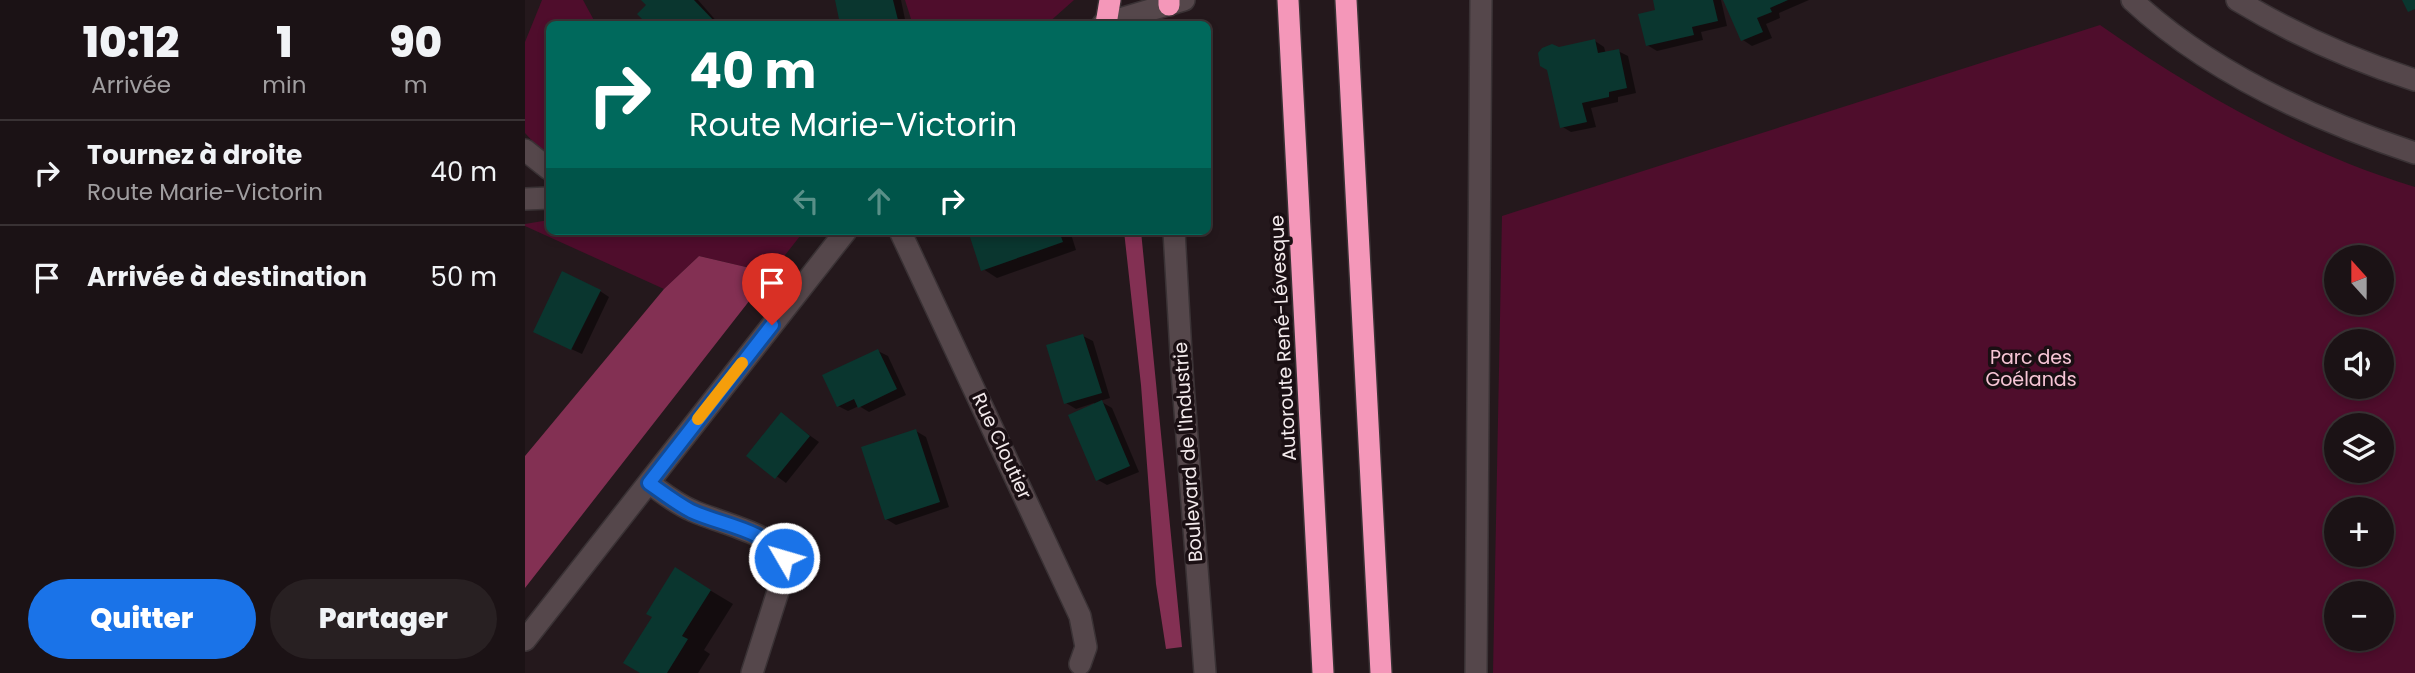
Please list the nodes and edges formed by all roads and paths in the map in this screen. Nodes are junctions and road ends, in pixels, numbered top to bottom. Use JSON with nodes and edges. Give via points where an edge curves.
{"nodes":[{"id":1,"x":1110,"y":0,"type":"edge"},
{"id":2,"x":1288,"y":0,"type":"edge"},
{"id":3,"x":1346,"y":0,"type":"edge"},
{"id":4,"x":1481,"y":0,"type":"edge"},
{"id":5,"x":2132,"y":0,"type":"edge"},
{"id":6,"x":2237,"y":0,"type":"edge"},
{"id":7,"x":1173,"y":7,"type":"edge"},
{"id":8,"x":1106,"y":21,"type":"edge"},
{"id":9,"x":1117,"y":21,"type":"edge"},
{"id":10,"x":2415,"y":80,"type":"edge"},
{"id":11,"x":525,"y":150,"type":"edge"},
{"id":12,"x":2415,"y":153,"type":"edge"},
{"id":13,"x":546,"y":167,"type":"edge"},
{"id":14,"x":546,"y":198,"type":"edge"},
{"id":15,"x":525,"y":199,"type":"edge"},
{"id":16,"x":843,"y":235,"type":"edge"},
{"id":17,"x":902,"y":235,"type":"edge"},
{"id":18,"x":1174,"y":235,"type":"edge"},
{"id":19,"x":649,"y":483,"type":"junction"},
{"id":20,"x":525,"y":640,"type":"edge"},
{"id":21,"x":1080,"y":664,"type":"dead end"},
{"id":22,"x":752,"y":673,"type":"edge"},
{"id":23,"x":1205,"y":673,"type":"edge"},
{"id":24,"x":1323,"y":673,"type":"edge"},
{"id":25,"x":1381,"y":673,"type":"edge"},
{"id":26,"x":1476,"y":673,"type":"edge"}],
"edges":[{"from":1,"to":8,"type":"highway"},
{"from":2,"to":24,"type":"highway","name":"Autoroute René-Lévesque"},
{"from":3,"to":25,"type":"highway"},
{"from":4,"to":26,"type":"street"},
{"from":5,"to":12,"type":"street","via":[[2178,38],[2246,80],[2332,122]]},
{"from":6,"to":10,"type":"street","via":[[2340,52]]},
{"from":7,"to":9,"type":"street"},
{"from":11,"to":13,"type":"street"},
{"from":14,"to":15,"type":"street"},
{"from":16,"to":19,"type":"street"},
{"from":17,"to":21,"type":"street","name":"Rue Cloutier","via":[[1080,616],[1086,647]]},
{"from":18,"to":23,"type":"street","name":"Boulevard de l'Industrie"},
{"from":19,"to":20,"type":"street"},
{"from":19,"to":22,"type":"street","via":[[694,512],[772,543],[784,558],[785,568]]}]}
